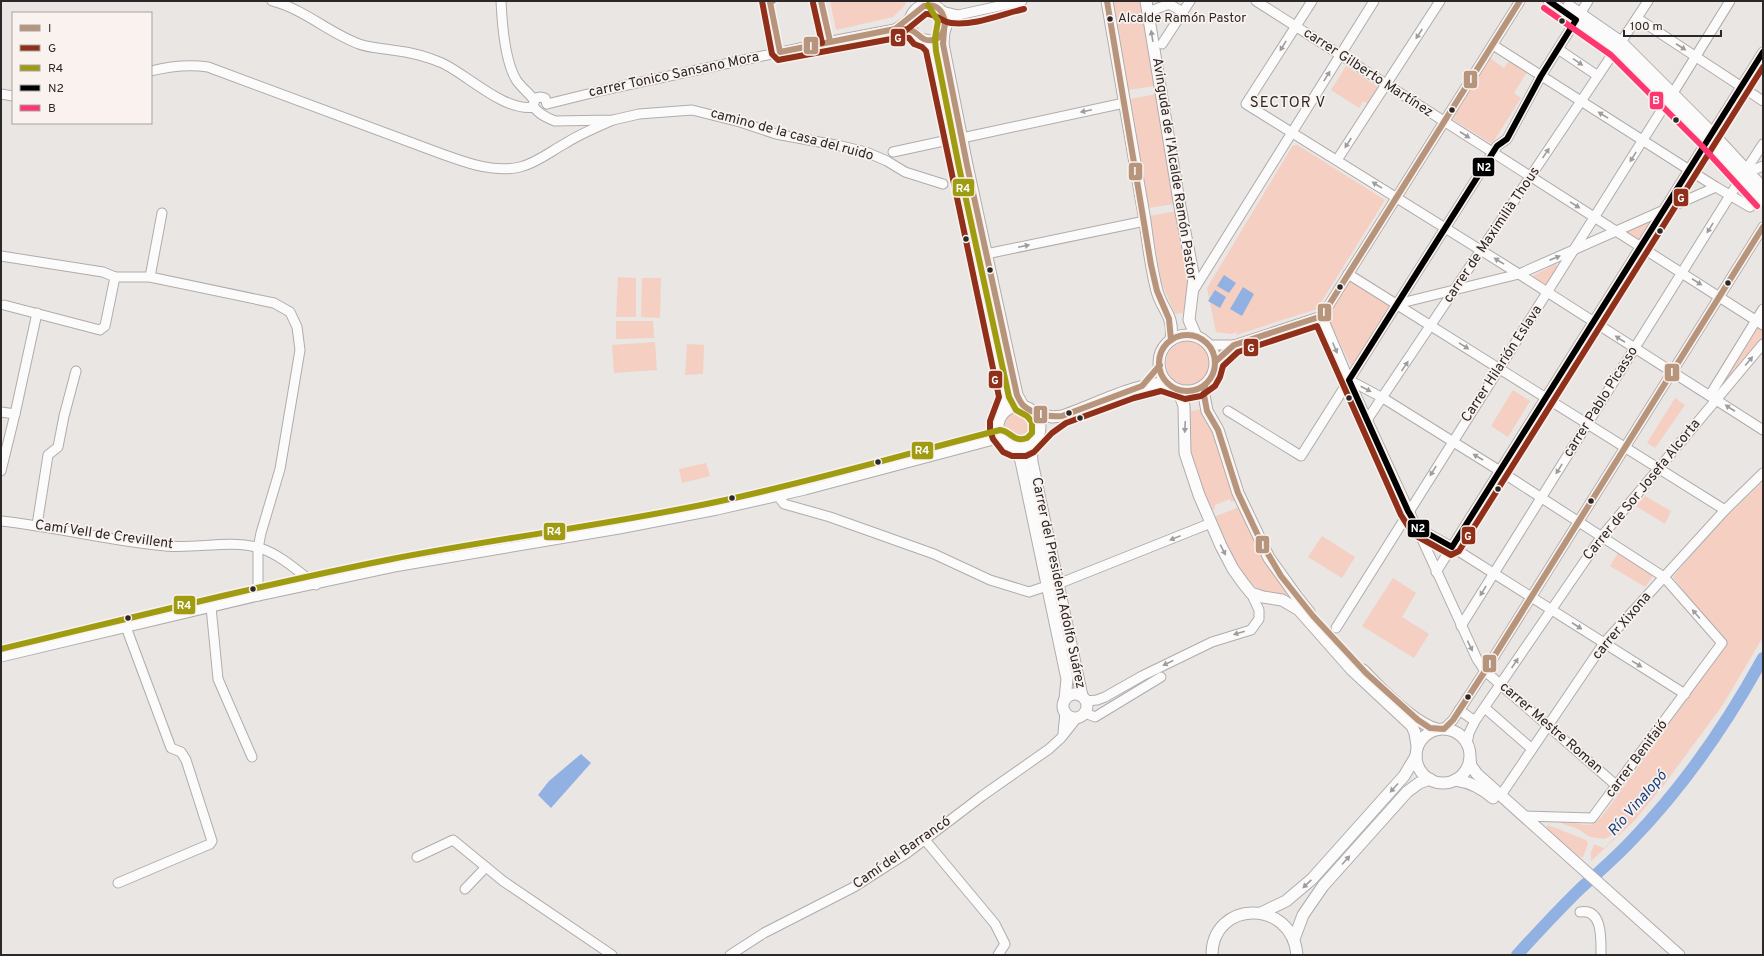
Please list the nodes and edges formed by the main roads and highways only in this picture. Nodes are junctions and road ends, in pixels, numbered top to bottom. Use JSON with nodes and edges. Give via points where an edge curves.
{"nodes":[{"id":1,"x":1107,"y":1,"type":"edge"},
{"id":2,"x":1549,"y":1,"type":"edge"},
{"id":3,"x":1562,"y":1,"type":"edge"},
{"id":4,"x":1147,"y":6,"type":"edge"},
{"id":5,"x":939,"y":7,"type":"edge"},
{"id":6,"x":916,"y":8,"type":"edge"},
{"id":7,"x":1578,"y":17,"type":"junction"},
{"id":8,"x":945,"y":29,"type":"junction"},
{"id":9,"x":926,"y":40,"type":"junction"},
{"id":10,"x":957,"y":138,"type":"junction"},
{"id":11,"x":1745,"y":173,"type":"junction"},
{"id":12,"x":1763,"y":188,"type":"edge"},
{"id":13,"x":1763,"y":201,"type":"edge"},
{"id":14,"x":1196,"y":336,"type":"junction"},
{"id":15,"x":1171,"y":340,"type":"junction"},
{"id":16,"x":1160,"y":365,"type":"junction"},
{"id":17,"x":1205,"y":385,"type":"junction"},
{"id":18,"x":1142,"y":386,"type":"junction"},
{"id":19,"x":1173,"y":387,"type":"junction"},
{"id":20,"x":1023,"y":406,"type":"junction"},
{"id":21,"x":1034,"y":412,"type":"junction"},
{"id":22,"x":1002,"y":414,"type":"junction"},
{"id":23,"x":1062,"y":416,"type":"junction"},
{"id":24,"x":1039,"y":436,"type":"junction"},
{"id":25,"x":1031,"y":445,"type":"junction"},
{"id":26,"x":1015,"y":448,"type":"junction"},
{"id":27,"x":1053,"y":585,"type":"junction"},
{"id":28,"x":1065,"y":699,"type":"junction"},
{"id":29,"x":1084,"y":699,"type":"junction"},
{"id":30,"x":1441,"y":729,"type":"junction"},
{"id":31,"x":1417,"y":751,"type":"junction"},
{"id":32,"x":1470,"y":760,"type":"junction"},
{"id":33,"x":1430,"y":779,"type":"junction"},
{"id":34,"x":1455,"y":780,"type":"junction"},
{"id":35,"x":1572,"y":865,"type":"junction"},
{"id":36,"x":1610,"y":898,"type":"junction"},
{"id":37,"x":1261,"y":913,"type":"junction"},
{"id":38,"x":1294,"y":939,"type":"junction"},
{"id":39,"x":1212,"y":955,"type":"edge"},
{"id":40,"x":1297,"y":955,"type":"edge"},
{"id":41,"x":1668,"y":955,"type":"edge"},
{"id":42,"x":1679,"y":955,"type":"edge"}],
"edges":[{"from":1,"to":15,"type":"main road","via":[[1146,221],[1148,245],[1158,293],[1172,324]]},
{"from":2,"to":7,"type":"main road"},
{"from":3,"to":7,"type":"main road"},
{"from":14,"to":4,"type":"main road","name":"Avinguda de l'Alcalde Ramón Pastor","one_way":true,"via":[[1189,320],[1194,278]]},
{"from":5,"to":6,"type":"main road","via":[[929,5]]},
{"from":5,"to":8,"type":"main road","via":[[946,19]]},
{"from":6,"to":9,"type":"main road","via":[[911,23],[913,31],[919,38]]},
{"from":7,"to":11,"type":"main road","via":[[1618,46]]},
{"from":8,"to":9,"type":"main road","via":[[936,39]]},
{"from":8,"to":10,"type":"main road","via":[[943,44]]},
{"from":9,"to":10,"type":"main road","via":[[935,51]]},
{"from":10,"to":20,"type":"main road","via":[[1017,395]]},
{"from":10,"to":22,"type":"main road","via":[[1007,397]]},
{"from":11,"to":12,"type":"main road"},
{"from":11,"to":13,"type":"main road"},
{"from":14,"to":15,"type":"main road","via":[[1182,336]]},
{"from":14,"to":17,"type":"main road","via":[[1208,345],[1215,362],[1214,371]]},
{"from":15,"to":16,"type":"main road","via":[[1161,355]]},
{"from":16,"to":18,"type":"main road"},
{"from":16,"to":19,"type":"main road","via":[[1164,377]]},
{"from":17,"to":19,"type":"main road","via":[[1193,390]]},
{"from":17,"to":30,"type":"main road","via":[[1207,411],[1218,430],[1238,493],[1277,570],[1305,607],[1366,674],[1418,720],[1430,728]]},
{"from":18,"to":19,"type":"main road","via":[[1156,383]]},
{"from":18,"to":23,"type":"main road"},
{"from":19,"to":31,"type":"main road","one_way":true,"via":[[1184,406],[1185,453],[1199,495],[1232,569],[1251,593],[1282,600],[1299,610],[1352,670],[1412,726]]},
{"from":20,"to":21,"type":"main road"},
{"from":20,"to":22,"type":"main road","via":[[1012,407]]},
{"from":21,"to":23,"type":"main road","via":[[1052,417]]},
{"from":21,"to":24,"type":"main road","via":[[1040,423]]},
{"from":22,"to":26,"type":"main road","via":[[998,426],[1001,438]]},
{"from":23,"to":24,"type":"main road"},
{"from":24,"to":25,"type":"main road"},
{"from":25,"to":26,"type":"main road","via":[[1026,448]]},
{"from":25,"to":27,"type":"main road","name":"Carrer del President Adolfo Suárez"},
{"from":26,"to":27,"type":"main road","name":"Carrer del President Adolfo Suárez","via":[[1021,461]]},
{"from":27,"to":28,"type":"main road","name":"Carrer del President Adolfo Suárez","via":[[1067,679]]},
{"from":27,"to":29,"type":"main road","name":"Carrer del President Adolfo Suárez"},
{"from":28,"to":29,"type":"main road","via":[[1075,694]]},
{"from":28,"to":29,"type":"main road","via":[[1062,706],[1065,714],[1076,719],[1086,713]]},
{"from":30,"to":31,"type":"main road","via":[[1426,735]]},
{"from":30,"to":32,"type":"main road","via":[[1458,733],[1467,744]]},
{"from":31,"to":33,"type":"main road","via":[[1420,769]]},
{"from":31,"to":37,"type":"main road","one_way":true,"via":[[1404,776],[1312,879],[1286,901]]},
{"from":32,"to":34,"type":"main road","via":[[1465,772]]},
{"from":32,"to":35,"type":"main road","via":[[1474,772],[1524,816]]},
{"from":33,"to":34,"type":"main road","via":[[1442,782]]},
{"from":38,"to":33,"type":"main road","one_way":true,"via":[[1302,915],[1323,886],[1407,792]]},
{"from":34,"to":35,"type":"main road","via":[[1471,783],[1486,792]]},
{"from":35,"to":36,"type":"main road"},
{"from":36,"to":41,"type":"main road"},
{"from":36,"to":42,"type":"main road"},
{"from":37,"to":38,"type":"main road","via":[[1281,921]]},
{"from":37,"to":39,"type":"main road","via":[[1242,914],[1232,919],[1223,927],[1214,943]]},
{"from":38,"to":40,"type":"main road"}]}
